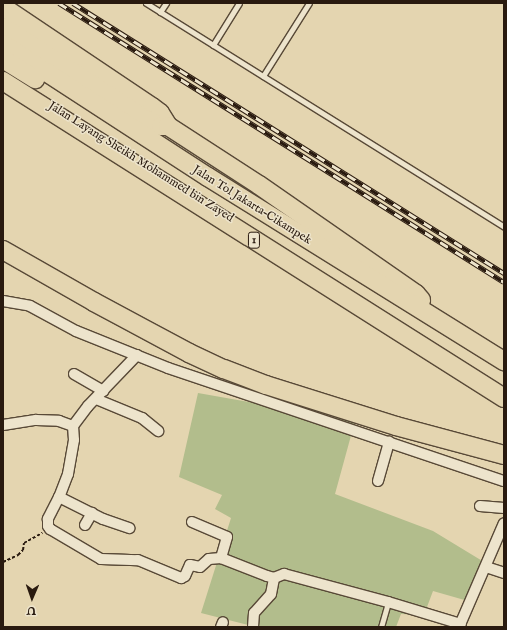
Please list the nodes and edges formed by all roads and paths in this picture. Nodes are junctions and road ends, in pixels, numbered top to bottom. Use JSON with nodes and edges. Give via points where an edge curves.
{"nodes":[{"id":1,"x":146,"y":3,"type":"edge"},
{"id":2,"x":166,"y":3,"type":"edge"},
{"id":3,"x":239,"y":3,"type":"edge"},
{"id":4,"x":309,"y":3,"type":"edge"},
{"id":5,"x":3,"y":7,"type":"edge"},
{"id":6,"x":160,"y":12,"type":"junction"},
{"id":7,"x":3,"y":27,"type":"edge"},
{"id":8,"x":3,"y":44,"type":"edge"},
{"id":9,"x":213,"y":45,"type":"junction"},
{"id":10,"x":3,"y":60,"type":"edge"},
{"id":11,"x":3,"y":75,"type":"edge"},
{"id":12,"x":263,"y":76,"type":"junction"},
{"id":13,"x":3,"y":81,"type":"edge"},
{"id":14,"x":168,"y":126,"type":"junction"},
{"id":15,"x":504,"y":227,"type":"edge"},
{"id":16,"x":3,"y":250,"type":"edge"},
{"id":17,"x":3,"y":301,"type":"edge"},
{"id":18,"x":431,"y":317,"type":"junction"},
{"id":19,"x":137,"y":355,"type":"junction"},
{"id":20,"x":504,"y":361,"type":"edge"},
{"id":21,"x":74,"y":374,"type":"dead end"},
{"id":22,"x":504,"y":374,"type":"edge"},
{"id":23,"x":504,"y":387,"type":"edge"},
{"id":24,"x":104,"y":391,"type":"junction"},
{"id":25,"x":504,"y":398,"type":"edge"},
{"id":26,"x":96,"y":399,"type":"junction"},
{"id":27,"x":3,"y":425,"type":"edge"},
{"id":28,"x":73,"y":426,"type":"junction"},
{"id":29,"x":158,"y":431,"type":"dead end"},
{"id":30,"x":389,"y":442,"type":"junction"},
{"id":31,"x":504,"y":455,"type":"edge"},
{"id":32,"x":378,"y":481,"type":"dead end"},
{"id":33,"x":504,"y":481,"type":"edge"},
{"id":34,"x":59,"y":497,"type":"junction"},
{"id":35,"x":480,"y":506,"type":"dead end"},
{"id":36,"x":504,"y":508,"type":"edge"},
{"id":37,"x":92,"y":512,"type":"junction"},
{"id":38,"x":192,"y":522,"type":"dead end"},
{"id":39,"x":504,"y":523,"type":"edge"},
{"id":40,"x":85,"y":525,"type":"dead end"},
{"id":41,"x":48,"y":526,"type":"junction"},
{"id":42,"x":129,"y":528,"type":"dead end"},
{"id":43,"x":221,"y":558,"type":"junction"},
{"id":44,"x":3,"y":562,"type":"edge"},
{"id":45,"x":486,"y":567,"type":"junction"},
{"id":46,"x":504,"y":574,"type":"edge"},
{"id":47,"x":274,"y":578,"type":"junction"},
{"id":48,"x":388,"y":602,"type":"junction"},
{"id":49,"x":460,"y":626,"type":"edge"},
{"id":50,"x":253,"y":627,"type":"edge"},
{"id":51,"x":381,"y":627,"type":"edge"}],
"edges":[{"from":1,"to":6,"type":"lane"},
{"from":2,"to":6,"type":"lane"},
{"from":3,"to":9,"type":"lane"},
{"from":4,"to":12,"type":"lane"},
{"from":5,"to":14,"type":"highway","via":[[152,107],[160,113]]},
{"from":6,"to":9,"type":"lane"},
{"from":7,"to":14,"type":"highway","via":[[145,119],[161,126]]},
{"from":8,"to":18,"type":"highway","name":"Jalan Tol Jakarta–Cikampek","number":"1","via":[[201,173]]},
{"from":9,"to":12,"type":"lane"},
{"from":10,"to":22,"type":"highway","name":"Jalan Layang Sheikh Mohammed bin Zayed","number":"1"},
{"from":11,"to":23,"type":"highway","name":"Jalan Layang Sheikh Mohammed bin Zayed","number":"1"},
{"from":12,"to":15,"type":"lane"},
{"from":13,"to":25,"type":"highway","number":"1"},
{"from":14,"to":18,"type":"highway","via":[[259,185],[416,294]]},
{"from":16,"to":31,"type":"highway","via":[[101,306],[224,369],[396,426]]},
{"from":17,"to":19,"type":"street","via":[[30,306],[76,331]]},
{"from":18,"to":20,"type":"highway","name":"Jalan Tol Jakarta–Cikampek","number":"1"},
{"from":19,"to":24,"type":"street"},
{"from":19,"to":30,"type":"street","via":[[168,368]]},
{"from":21,"to":24,"type":"street"},
{"from":24,"to":26,"type":"street"},
{"from":26,"to":28,"type":"street"},
{"from":26,"to":29,"type":"street","via":[[142,418]]},
{"from":27,"to":28,"type":"street","via":[[36,420],[59,421]]},
{"from":28,"to":34,"type":"street","via":[[74,440],[70,464]]},
{"from":30,"to":32,"type":"street"},
{"from":30,"to":33,"type":"street"},
{"from":34,"to":37,"type":"street"},
{"from":34,"to":41,"type":"street","via":[[48,519]]},
{"from":35,"to":36,"type":"street"},
{"from":37,"to":40,"type":"street"},
{"from":37,"to":42,"type":"street","via":[[103,519]]},
{"from":38,"to":43,"type":"street","via":[[227,537]]},
{"from":39,"to":45,"type":"street"},
{"from":41,"to":43,"type":"street","via":[[101,559],[138,560],[181,578],[186,576],[190,565],[200,567],[209,559]]},
{"from":41,"to":44,"type":"path","via":[[41,534],[24,543],[23,550],[18,555]]},
{"from":43,"to":47,"type":"street"},
{"from":45,"to":46,"type":"street"},
{"from":45,"to":49,"type":"street"},
{"from":47,"to":48,"type":"street","via":[[284,574]]},
{"from":47,"to":50,"type":"street","via":[[270,594],[254,613]]},
{"from":48,"to":49,"type":"street"},
{"from":48,"to":51,"type":"lane"}]}
